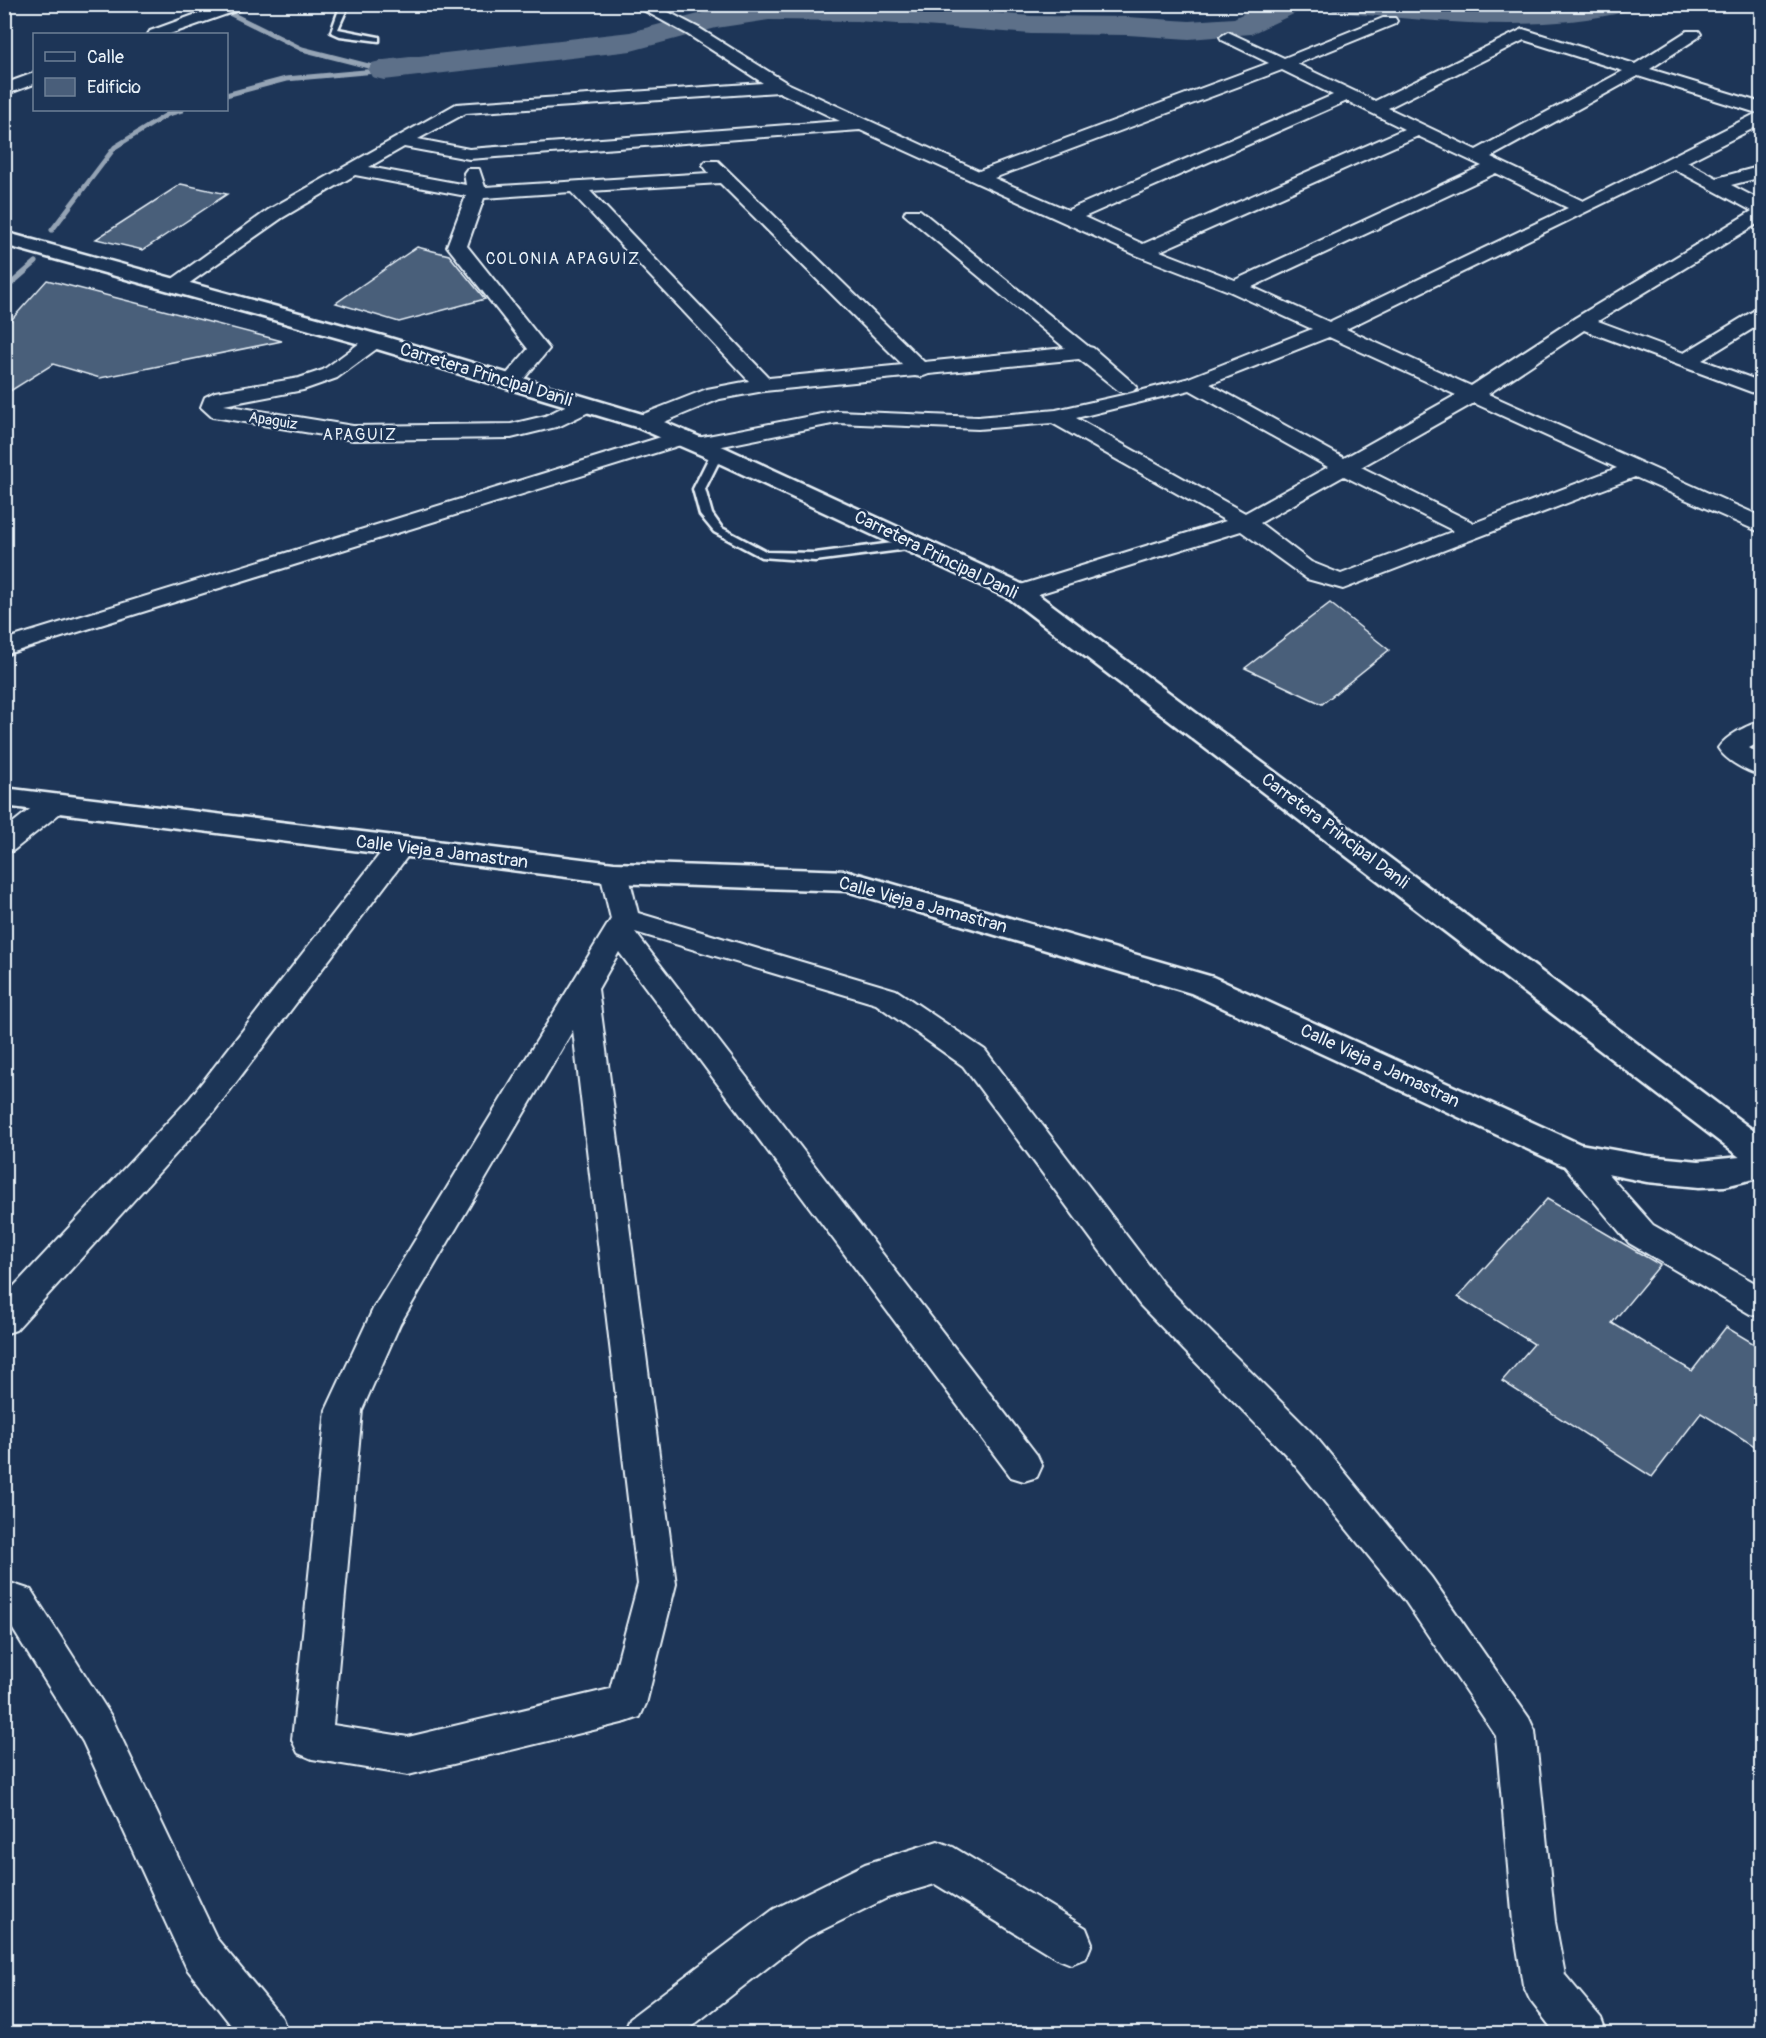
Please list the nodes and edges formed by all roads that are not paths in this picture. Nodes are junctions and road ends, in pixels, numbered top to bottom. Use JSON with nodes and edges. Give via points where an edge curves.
{"nodes":[{"id":1,"x":345,"y":4,"type":"edge"},
{"id":2,"x":640,"y":4,"type":"edge"},
{"id":3,"x":238,"y":6,"type":"edge"},
{"id":4,"x":1389,"y":21,"type":"dead end"},
{"id":5,"x":159,"y":33,"type":"edge"},
{"id":6,"x":1693,"y":34,"type":"dead end"},
{"id":7,"x":1228,"y":37,"type":"dead end"},
{"id":8,"x":376,"y":39,"type":"dead end"},
{"id":9,"x":1283,"y":64,"type":"junction"},
{"id":10,"x":1638,"y":69,"type":"junction"},
{"id":11,"x":33,"y":78,"type":"edge"},
{"id":12,"x":781,"y":87,"type":"junction"},
{"id":13,"x":4,"y":90,"type":"edge"},
{"id":14,"x":1347,"y":95,"type":"junction"},
{"id":15,"x":462,"y":108,"type":"junction"},
{"id":16,"x":1375,"y":108,"type":"junction"},
{"id":17,"x":1761,"y":109,"type":"edge"},
{"id":18,"x":1761,"y":117,"type":"edge"},
{"id":19,"x":862,"y":125,"type":"junction"},
{"id":20,"x":1418,"y":129,"type":"junction"},
{"id":21,"x":686,"y":140,"type":"junction"},
{"id":22,"x":401,"y":141,"type":"junction"},
{"id":23,"x":469,"y":154,"type":"junction"},
{"id":24,"x":1475,"y":158,"type":"junction"},
{"id":25,"x":1674,"y":162,"type":"junction"},
{"id":26,"x":1495,"y":167,"type":"junction"},
{"id":27,"x":352,"y":169,"type":"junction"},
{"id":28,"x":1761,"y":171,"type":"edge"},
{"id":29,"x":725,"y":177,"type":"junction"},
{"id":30,"x":979,"y":177,"type":"junction"},
{"id":31,"x":1714,"y":184,"type":"junction"},
{"id":32,"x":576,"y":187,"type":"junction"},
{"id":33,"x":477,"y":193,"type":"junction"},
{"id":34,"x":1583,"y":208,"type":"junction"},
{"id":35,"x":1761,"y":211,"type":"edge"},
{"id":36,"x":913,"y":214,"type":"dead end"},
{"id":37,"x":1069,"y":217,"type":"junction"},
{"id":38,"x":8,"y":243,"type":"edge"},
{"id":39,"x":1143,"y":250,"type":"junction"},
{"id":40,"x":174,"y":285,"type":"junction"},
{"id":41,"x":1236,"y":287,"type":"junction"},
{"id":42,"x":1761,"y":314,"type":"edge"},
{"id":43,"x":1582,"y":322,"type":"junction"},
{"id":44,"x":1329,"y":330,"type":"junction"},
{"id":45,"x":375,"y":341,"type":"junction"},
{"id":46,"x":1086,"y":352,"type":"junction"},
{"id":47,"x":1686,"y":361,"type":"junction"},
{"id":48,"x":921,"y":371,"type":"junction"},
{"id":49,"x":511,"y":382,"type":"junction"},
{"id":50,"x":1192,"y":383,"type":"junction"},
{"id":51,"x":764,"y":386,"type":"junction"},
{"id":52,"x":1126,"y":387,"type":"dead end"},
{"id":53,"x":1761,"y":390,"type":"edge"},
{"id":54,"x":255,"y":393,"type":"junction"},
{"id":55,"x":1472,"y":395,"type":"junction"},
{"id":56,"x":585,"y":405,"type":"junction"},
{"id":57,"x":1056,"y":416,"type":"junction"},
{"id":58,"x":245,"y":417,"type":"junction"},
{"id":59,"x":644,"y":422,"type":"junction"},
{"id":60,"x":699,"y":445,"type":"junction"},
{"id":61,"x":1344,"y":467,"type":"junction"},
{"id":62,"x":1633,"y":470,"type":"junction"},
{"id":63,"x":1245,"y":522,"type":"junction"},
{"id":64,"x":1761,"y":526,"type":"edge"},
{"id":65,"x":1474,"y":532,"type":"junction"},
{"id":66,"x":916,"y":544,"type":"junction"},
{"id":67,"x":1019,"y":593,"type":"junction"},
{"id":68,"x":4,"y":648,"type":"edge"},
{"id":69,"x":1761,"y":729,"type":"edge"},
{"id":70,"x":1761,"y":768,"type":"edge"},
{"id":71,"x":4,"y":797,"type":"edge"},
{"id":72,"x":54,"y":804,"type":"junction"},
{"id":73,"x":4,"y":844,"type":"edge"},
{"id":74,"x":400,"y":847,"type":"junction"},
{"id":75,"x":614,"y":873,"type":"junction"},
{"id":76,"x":621,"y":925,"type":"junction"},
{"id":77,"x":582,"y":989,"type":"junction"},
{"id":78,"x":1574,"y":1156,"type":"junction"},
{"id":79,"x":1761,"y":1156,"type":"edge"},
{"id":80,"x":1761,"y":1162,"type":"edge"},
{"id":81,"x":1761,"y":1304,"type":"edge"},
{"id":82,"x":4,"y":1320,"type":"edge"},
{"id":83,"x":1024,"y":1466,"type":"dead end"},
{"id":84,"x":4,"y":1598,"type":"edge"},
{"id":85,"x":1071,"y":1943,"type":"dead end"},
{"id":86,"x":266,"y":2034,"type":"edge"},
{"id":87,"x":646,"y":2034,"type":"edge"},
{"id":88,"x":1585,"y":2034,"type":"edge"}],
"edges":[{"from":1,"to":8,"type":"lane","via":[[334,30]]},
{"from":2,"to":12,"type":"street"},
{"from":3,"to":5,"type":"street"},
{"from":4,"to":9,"type":"street"},
{"from":6,"to":10,"type":"street"},
{"from":7,"to":9,"type":"street"},
{"from":9,"to":14,"type":"street"},
{"from":9,"to":30,"type":"street"},
{"from":10,"to":16,"type":"street","via":[[1523,34]]},
{"from":10,"to":17,"type":"street"},
{"from":10,"to":24,"type":"street"},
{"from":11,"to":13,"type":"street"},
{"from":12,"to":15,"type":"street"},
{"from":12,"to":19,"type":"street"},
{"from":14,"to":16,"type":"street"},
{"from":14,"to":37,"type":"street"},
{"from":15,"to":22,"type":"street"},
{"from":15,"to":23,"type":"street"},
{"from":16,"to":20,"type":"street"},
{"from":18,"to":25,"type":"street"},
{"from":19,"to":21,"type":"street"},
{"from":19,"to":30,"type":"street"},
{"from":20,"to":24,"type":"street"},
{"from":20,"to":39,"type":"street"},
{"from":21,"to":23,"type":"street"},
{"from":21,"to":29,"type":"street"},
{"from":22,"to":23,"type":"street"},
{"from":22,"to":27,"type":"street"},
{"from":23,"to":33,"type":"street"},
{"from":24,"to":26,"type":"street"},
{"from":25,"to":31,"type":"street"},
{"from":25,"to":34,"type":"street"},
{"from":26,"to":34,"type":"street"},
{"from":26,"to":41,"type":"street"},
{"from":27,"to":33,"type":"street"},
{"from":27,"to":40,"type":"street","via":[[275,214]]},
{"from":28,"to":31,"type":"street"},
{"from":29,"to":32,"type":"street"},
{"from":29,"to":48,"type":"street"},
{"from":30,"to":37,"type":"street"},
{"from":31,"to":35,"type":"street"},
{"from":32,"to":33,"type":"street"},
{"from":32,"to":51,"type":"street"},
{"from":33,"to":49,"type":"street","via":[[457,246],[539,349]]},
{"from":34,"to":44,"type":"street"},
{"from":35,"to":43,"type":"street"},
{"from":36,"to":46,"type":"street"},
{"from":37,"to":39,"type":"street"},
{"from":38,"to":40,"type":"main road","name":"Carretera Principal Danli"},
{"from":39,"to":41,"type":"street"},
{"from":40,"to":45,"type":"main road","name":"Carretera Principal Danli"},
{"from":41,"to":44,"type":"street"},
{"from":42,"to":47,"type":"street"},
{"from":43,"to":47,"type":"street"},
{"from":43,"to":55,"type":"street"},
{"from":44,"to":50,"type":"street"},
{"from":44,"to":55,"type":"street"},
{"from":45,"to":49,"type":"main road","name":"Carretera Principal Danli"},
{"from":45,"to":54,"type":"street","name":"Apaguiz","via":[[330,374],[303,384]]},
{"from":46,"to":48,"type":"street"},
{"from":46,"to":52,"type":"street"},
{"from":47,"to":53,"type":"street"},
{"from":48,"to":51,"type":"street"},
{"from":49,"to":56,"type":"main road","name":"Carretera Principal Danli"},
{"from":50,"to":57,"type":"street"},
{"from":50,"to":61,"type":"street"},
{"from":51,"to":59,"type":"street","via":[[715,394]]},
{"from":54,"to":58,"type":"street"},
{"from":54,"to":58,"type":"street","name":"Apaguiz","via":[[227,396],[212,404],[214,411]]},
{"from":55,"to":61,"type":"street"},
{"from":55,"to":62,"type":"street"},
{"from":56,"to":58,"type":"street","name":"Apaguiz","via":[[552,421],[511,431],[353,433]]},
{"from":56,"to":59,"type":"main road","name":"Carretera Principal Danli"},
{"from":57,"to":60,"type":"street","via":[[978,423],[837,417]]},
{"from":57,"to":63,"type":"street"},
{"from":59,"to":60,"type":"main road","name":"Carretera Principal Danli"},
{"from":60,"to":66,"type":"main road","name":"Carretera Principal Danli"},
{"from":60,"to":66,"type":"lane","via":[[699,489],[706,515],[718,530],[765,555],[815,557]]},
{"from":60,"to":68,"type":"street"},
{"from":61,"to":63,"type":"street"},
{"from":61,"to":65,"type":"street"},
{"from":62,"to":64,"type":"street"},
{"from":62,"to":65,"type":"street"},
{"from":63,"to":65,"type":"street","via":[[1312,573],[1328,581],[1343,582]]},
{"from":63,"to":67,"type":"street"},
{"from":66,"to":67,"type":"main road","name":"Carretera Principal Danli"},
{"from":67,"to":79,"type":"main road","name":"Carretera Principal Danli"},
{"from":69,"to":70,"type":"street","via":[[1731,748]]},
{"from":71,"to":72,"type":"main road","name":"Calle Vieja a Jamastran"},
{"from":72,"to":73,"type":"street"},
{"from":72,"to":74,"type":"main road","name":"Calle Vieja a Jamastran"},
{"from":74,"to":75,"type":"main road","name":"Calle Vieja a Jamastran"},
{"from":74,"to":82,"type":"street","via":[[201,1106]]},
{"from":75,"to":76,"type":"street"},
{"from":75,"to":78,"type":"main road","name":"Calle Vieja a Jamastran","via":[[848,881],[1180,978],[1213,989]]},
{"from":76,"to":77,"type":"street"},
{"from":76,"to":83,"type":"street"},
{"from":76,"to":88,"type":"street","via":[[886,997],[974,1058],[1152,1295],[1302,1447],[1418,1589],[1515,1731],[1534,1922],[1545,1985]]},
{"from":77,"to":77,"type":"street","via":[[385,1320],[344,1410],[312,1740],[408,1756],[626,1704],[657,1584]]},
{"from":78,"to":80,"type":"main road","name":"Calle Vieja a Jamastran","via":[[1700,1174],[1747,1169]]},
{"from":78,"to":81,"type":"street","via":[[1641,1234]]},
{"from":84,"to":86,"type":"street","via":[[18,1602],[97,1729],[202,1954]]},
{"from":85,"to":87,"type":"street","via":[[938,1862],[880,1878],[789,1924]]}]}
